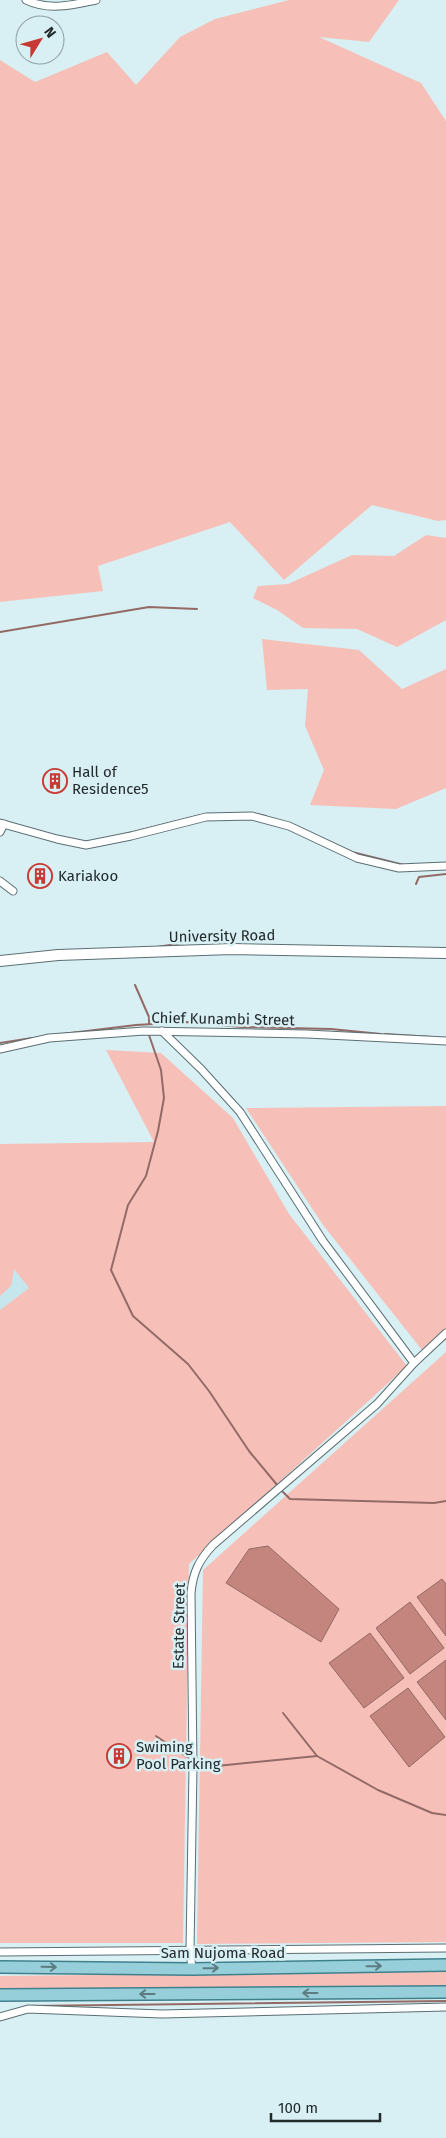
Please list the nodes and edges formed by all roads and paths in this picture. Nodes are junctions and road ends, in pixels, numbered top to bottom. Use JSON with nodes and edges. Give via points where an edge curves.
{"nodes":[{"id":1,"x":26,"y":0,"type":"edge"},
{"id":2,"x":96,"y":0,"type":"edge"},
{"id":3,"x":2,"y":823,"type":"edge"},
{"id":4,"x":0,"y":832,"type":"edge"},
{"id":5,"x":446,"y":866,"type":"edge"},
{"id":6,"x":0,"y":881,"type":"edge"},
{"id":7,"x":13,"y":891,"type":"dead end"},
{"id":8,"x":446,"y":953,"type":"edge"},
{"id":9,"x":0,"y":961,"type":"edge"},
{"id":10,"x":162,"y":1031,"type":"junction"},
{"id":11,"x":446,"y":1041,"type":"edge"},
{"id":12,"x":0,"y":1049,"type":"edge"},
{"id":13,"x":446,"y":1333,"type":"edge"},
{"id":14,"x":414,"y":1363,"type":"junction"},
{"id":15,"x":446,"y":1948,"type":"edge"},
{"id":16,"x":190,"y":1950,"type":"junction"},
{"id":17,"x":0,"y":1952,"type":"edge"},
{"id":18,"x":446,"y":1965,"type":"edge"},
{"id":19,"x":0,"y":1967,"type":"edge"},
{"id":20,"x":192,"y":1969,"type":"junction"},
{"id":21,"x":446,"y":1992,"type":"edge"},
{"id":22,"x":0,"y":1995,"type":"edge"},
{"id":23,"x":446,"y":2007,"type":"edge"},
{"id":24,"x":0,"y":2017,"type":"edge"}],
"edges":[{"from":1,"to":2,"type":"street","via":[[55,7]]},
{"from":3,"to":4,"type":"street"},
{"from":3,"to":5,"type":"street","via":[[86,845],[206,817],[252,816],[289,826],[357,858],[399,868]]},
{"from":6,"to":7,"type":"street"},
{"from":8,"to":9,"type":"street","name":"University Road","via":[[232,949],[58,955]]},
{"from":10,"to":11,"type":"street","name":"Chief Kunambi Street"},
{"from":10,"to":12,"type":"street","name":"Chief Kunambi Street","via":[[49,1038]]},
{"from":10,"to":14,"type":"street","via":[[240,1112],[323,1240]]},
{"from":13,"to":14,"type":"street","name":"Estate Street"},
{"from":14,"to":16,"type":"street","name":"Estate Street","via":[[377,1404],[213,1545],[201,1558],[193,1575]]},
{"from":15,"to":16,"type":"street"},
{"from":16,"to":17,"type":"street"},
{"from":16,"to":20,"type":"street","name":"Estate Street"},
{"from":20,"to":18,"type":"main road","name":"Sam Nujoma Road","one_way":true},
{"from":19,"to":20,"type":"main road","name":"Sam Nujoma Road","one_way":true},
{"from":21,"to":22,"type":"main road","one_way":true},
{"from":23,"to":24,"type":"street","via":[[162,2014],[28,2009]]}]}
